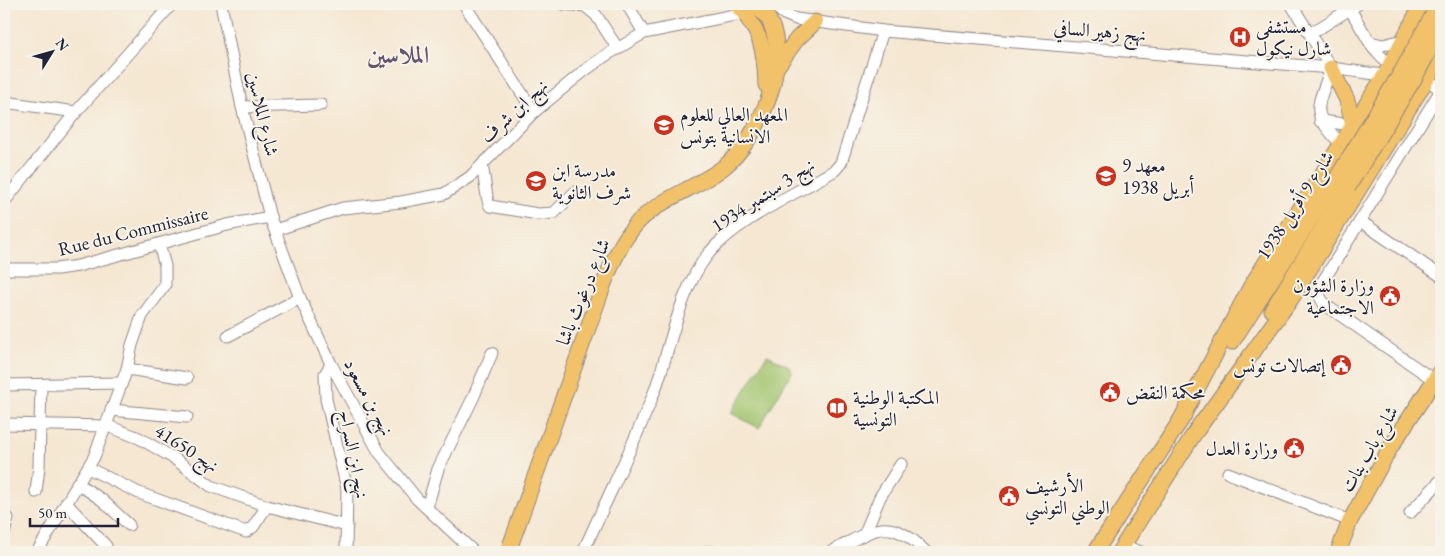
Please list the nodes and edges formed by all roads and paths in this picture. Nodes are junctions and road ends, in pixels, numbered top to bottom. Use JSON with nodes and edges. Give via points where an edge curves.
{"nodes":[{"id":1,"x":172,"y":4,"type":"edge"},
{"id":2,"x":220,"y":4,"type":"edge"},
{"id":3,"x":464,"y":4,"type":"edge"},
{"id":4,"x":564,"y":4,"type":"edge"},
{"id":5,"x":627,"y":4,"type":"edge"},
{"id":6,"x":1292,"y":4,"type":"edge"},
{"id":7,"x":1422,"y":4,"type":"edge"},
{"id":8,"x":1439,"y":4,"type":"edge"},
{"id":9,"x":756,"y":6,"type":"edge"},
{"id":10,"x":1354,"y":6,"type":"edge"},
{"id":11,"x":815,"y":22,"type":"junction"},
{"id":12,"x":1441,"y":28,"type":"edge"},
{"id":13,"x":883,"y":30,"type":"junction"},
{"id":14,"x":644,"y":33,"type":"junction"},
{"id":15,"x":1310,"y":34,"type":"junction"},
{"id":16,"x":1404,"y":39,"type":"junction"},
{"id":17,"x":1370,"y":42,"type":"junction"},
{"id":18,"x":618,"y":49,"type":"junction"},
{"id":19,"x":1441,"y":56,"type":"edge"},
{"id":20,"x":1331,"y":68,"type":"junction"},
{"id":21,"x":775,"y":70,"type":"junction"},
{"id":22,"x":1387,"y":70,"type":"junction"},
{"id":23,"x":1428,"y":79,"type":"junction"},
{"id":24,"x":1441,"y":90,"type":"edge"},
{"id":25,"x":766,"y":99,"type":"junction"},
{"id":26,"x":4,"y":102,"type":"edge"},
{"id":27,"x":321,"y":105,"type":"dead end"},
{"id":28,"x":242,"y":107,"type":"junction"},
{"id":29,"x":76,"y":112,"type":"junction"},
{"id":30,"x":534,"y":112,"type":"junction"},
{"id":31,"x":1320,"y":121,"type":"junction"},
{"id":32,"x":1353,"y":125,"type":"junction"},
{"id":33,"x":1341,"y":144,"type":"junction"},
{"id":34,"x":482,"y":165,"type":"junction"},
{"id":35,"x":1342,"y":184,"type":"junction"},
{"id":36,"x":575,"y":192,"type":"dead end"},
{"id":37,"x":4,"y":202,"type":"edge"},
{"id":38,"x":270,"y":217,"type":"junction"},
{"id":39,"x":1360,"y":221,"type":"junction"},
{"id":40,"x":275,"y":230,"type":"junction"},
{"id":41,"x":159,"y":244,"type":"junction"},
{"id":42,"x":4,"y":269,"type":"edge"},
{"id":43,"x":1441,"y":276,"type":"edge"},
{"id":44,"x":300,"y":298,"type":"junction"},
{"id":45,"x":228,"y":336,"type":"dead end"},
{"id":46,"x":492,"y":353,"type":"dead end"},
{"id":47,"x":331,"y":364,"type":"junction"},
{"id":48,"x":127,"y":369,"type":"junction"},
{"id":49,"x":1438,"y":375,"type":"edge"},
{"id":50,"x":187,"y":378,"type":"dead end"},
{"id":51,"x":121,"y":383,"type":"junction"},
{"id":52,"x":4,"y":385,"type":"edge"},
{"id":53,"x":41,"y":385,"type":"junction"},
{"id":54,"x":111,"y":410,"type":"junction"},
{"id":55,"x":186,"y":417,"type":"dead end"},
{"id":56,"x":1179,"y":423,"type":"junction"},
{"id":57,"x":4,"y":424,"type":"edge"},
{"id":58,"x":38,"y":426,"type":"junction"},
{"id":59,"x":108,"y":426,"type":"junction"},
{"id":60,"x":1197,"y":430,"type":"junction"},
{"id":61,"x":902,"y":464,"type":"dead end"},
{"id":62,"x":88,"y":468,"type":"junction"},
{"id":63,"x":1228,"y":473,"type":"dead end"},
{"id":64,"x":1441,"y":480,"type":"edge"},
{"id":65,"x":77,"y":483,"type":"junction"},
{"id":66,"x":36,"y":492,"type":"dead end"},
{"id":67,"x":66,"y":503,"type":"junction"},
{"id":68,"x":267,"y":506,"type":"junction"},
{"id":69,"x":427,"y":507,"type":"junction"},
{"id":70,"x":1410,"y":513,"type":"dead end"},
{"id":71,"x":8,"y":518,"type":"dead end"},
{"id":72,"x":1350,"y":521,"type":"junction"},
{"id":73,"x":129,"y":525,"type":"dead end"},
{"id":74,"x":348,"y":526,"type":"junction"},
{"id":75,"x":4,"y":533,"type":"edge"},
{"id":76,"x":864,"y":535,"type":"junction"},
{"id":77,"x":106,"y":546,"type":"dead end"},
{"id":78,"x":1121,"y":549,"type":"edge"},
{"id":79,"x":37,"y":552,"type":"edge"},
{"id":80,"x":346,"y":552,"type":"edge"},
{"id":81,"x":474,"y":552,"type":"edge"},
{"id":82,"x":508,"y":552,"type":"edge"},
{"id":83,"x":583,"y":552,"type":"edge"},
{"id":84,"x":706,"y":552,"type":"edge"},
{"id":85,"x":714,"y":552,"type":"edge"},
{"id":86,"x":831,"y":552,"type":"edge"},
{"id":87,"x":926,"y":552,"type":"edge"},
{"id":88,"x":1095,"y":552,"type":"edge"},
{"id":89,"x":1141,"y":552,"type":"edge"},
{"id":90,"x":1338,"y":552,"type":"edge"}],
"edges":[{"from":1,"to":29,"type":"street"},
{"from":2,"to":28,"type":"street","name":"شارع الملاسين"},
{"from":3,"to":30,"type":"street"},
{"from":4,"to":18,"type":"street","via":[[585,6],[596,15]]},
{"from":5,"to":14,"type":"street"},
{"from":6,"to":15,"type":"street"},
{"from":7,"to":16,"type":"main road","name":"شارع 9 أفريل 1938"},
{"from":8,"to":35,"type":"main road","name":"شارع 9 أفريل 1938","bridge":true},
{"from":9,"to":11,"type":"street","name":"نهج زهير السافي"},
{"from":9,"to":14,"type":"street","name":"نهج ابن شرف"},
{"from":9,"to":21,"type":"main road","name":"شارع درغوث باشا","via":[[768,19],[775,36]]},
{"from":9,"to":25,"type":"main road","name":"شارع درغوث باشا","via":[[755,27],[765,58]]},
{"from":10,"to":15,"type":"street"},
{"from":10,"to":17,"type":"street"},
{"from":11,"to":13,"type":"street","name":"نهج زهير السافي"},
{"from":11,"to":21,"type":"main road","via":[[793,44]]},
{"from":12,"to":35,"type":"main road","name":"شارع 9 أفريل 1938","bridge":true,"via":[[1415,77]]},
{"from":13,"to":20,"type":"street","name":"نهج زهير السافي"},
{"from":13,"to":83,"type":"street","name":"نهج 3 سبتمبر 1934","via":[[846,154],[839,166],[731,233],[709,253],[694,279],[671,333],[646,412]]},
{"from":14,"to":18,"type":"street","name":"نهج ابن شرف"},
{"from":15,"to":20,"type":"street"},
{"from":16,"to":17,"type":"street","via":[[1390,44]]},
{"from":16,"to":22,"type":"main road","name":"شارع 9 أفريل 1938"},
{"from":16,"to":23,"type":"main road"},
{"from":17,"to":22,"type":"street"},
{"from":18,"to":30,"type":"street","name":"نهج ابن شرف","via":[[584,71]]},
{"from":19,"to":23,"type":"main road","name":"شارع 9 أفريل 1938"},
{"from":20,"to":22,"type":"street","name":"نهج زهير السافي"},
{"from":20,"to":31,"type":"street","via":[[1318,109]]},
{"from":20,"to":32,"type":"main road","via":[[1347,100]]},
{"from":21,"to":25,"type":"main road","name":"شارع درغوث باشا"},
{"from":22,"to":23,"type":"street","name":"نهج زهير السافي"},
{"from":22,"to":32,"type":"main road","name":"شارع 9 أفريل 1938"},
{"from":23,"to":24,"type":"street"},
{"from":23,"to":60,"type":"main road","name":"شارع 9 أفريل 1938","via":[[1291,300]]},
{"from":24,"to":39,"type":"street"},
{"from":25,"to":82,"type":"main road","name":"شارع درغوث باشا","via":[[756,129],[736,155],[709,178],[655,208],[641,219],[621,244]]},
{"from":26,"to":29,"type":"street"},
{"from":27,"to":28,"type":"street"},
{"from":28,"to":38,"type":"street","name":"شارع الملاسين"},
{"from":29,"to":37,"type":"street"},
{"from":30,"to":34,"type":"street","name":"نهج ابن شرف"},
{"from":31,"to":32,"type":"street"},
{"from":31,"to":33,"type":"street"},
{"from":32,"to":33,"type":"main road","name":"شارع 9 أفريل 1938"},
{"from":33,"to":56,"type":"main road","name":"شارع 9 أفريل 1938","via":[[1251,286]]},
{"from":34,"to":36,"type":"street","via":[[486,200],[490,206],[538,214],[554,213]]},
{"from":34,"to":40,"type":"street","name":"نهج ابن شرف","via":[[444,194],[343,208]]},
{"from":35,"to":56,"type":"main road","name":"شارع 9 أفريل 1938"},
{"from":35,"to":60,"type":"main road","name":"شارع 9 أفريل 1938"},
{"from":38,"to":40,"type":"street","name":"شارع الملاسين"},
{"from":38,"to":41,"type":"street","name":"Rue du Commissaire"},
{"from":39,"to":43,"type":"street"},
{"from":39,"to":49,"type":"street","via":[[1320,286],[1320,299]]},
{"from":40,"to":44,"type":"street","name":"نهج بن مسعود"},
{"from":41,"to":42,"type":"street","name":"Rue du Commissaire","via":[[57,269]]},
{"from":41,"to":48,"type":"street","via":[[165,266],[165,285],[142,316]]},
{"from":44,"to":45,"type":"street"},
{"from":44,"to":47,"type":"street","name":"نهج بن مسعود"},
{"from":46,"to":69,"type":"street","via":[[438,469]]},
{"from":47,"to":69,"type":"street","name":"نهج بن مسعود","via":[[379,452],[400,481]]},
{"from":47,"to":74,"type":"street","name":"نهج ابن السراج","via":[[325,374],[326,399],[347,489]]},
{"from":48,"to":50,"type":"street"},
{"from":48,"to":51,"type":"street"},
{"from":49,"to":72,"type":"main road","name":"شارع باب بنات","via":[[1390,448]]},
{"from":51,"to":53,"type":"street"},
{"from":51,"to":54,"type":"street"},
{"from":52,"to":53,"type":"street"},
{"from":53,"to":58,"type":"street"},
{"from":54,"to":55,"type":"street"},
{"from":54,"to":59,"type":"street"},
{"from":56,"to":88,"type":"main road","name":"شارع 9 أفريل 1938"},
{"from":57,"to":58,"type":"street","name":"نهج 41650"},
{"from":58,"to":59,"type":"street","name":"نهج 41650"},
{"from":58,"to":66,"type":"street"},
{"from":59,"to":62,"type":"street"},
{"from":59,"to":68,"type":"street","name":"نهج 41650","via":[[139,438],[211,486]]},
{"from":60,"to":78,"type":"main road","name":"شارع 9 أفريل 1938"},
{"from":61,"to":76,"type":"street","via":[[880,497]]},
{"from":62,"to":65,"type":"street"},
{"from":62,"to":68,"type":"street","via":[[139,493],[246,532],[254,527]]},
{"from":63,"to":72,"type":"street"},
{"from":64,"to":70,"type":"street"},
{"from":65,"to":67,"type":"street"},
{"from":65,"to":73,"type":"street"},
{"from":67,"to":77,"type":"street"},
{"from":67,"to":79,"type":"street"},
{"from":68,"to":74,"type":"street","name":"نهج 41650"},
{"from":69,"to":81,"type":"street","name":"نهج بن مسعود"},
{"from":71,"to":75,"type":"street"},
{"from":72,"to":90,"type":"main road","name":"شارع باب بنات"},
{"from":74,"to":80,"type":"street","name":"نهج ابن السراج"},
{"from":76,"to":86,"type":"street"},
{"from":76,"to":87,"type":"street","via":[[884,528],[897,529]]},
{"from":78,"to":89,"type":"street"},
{"from":84,"to":85,"type":"street"}]}
